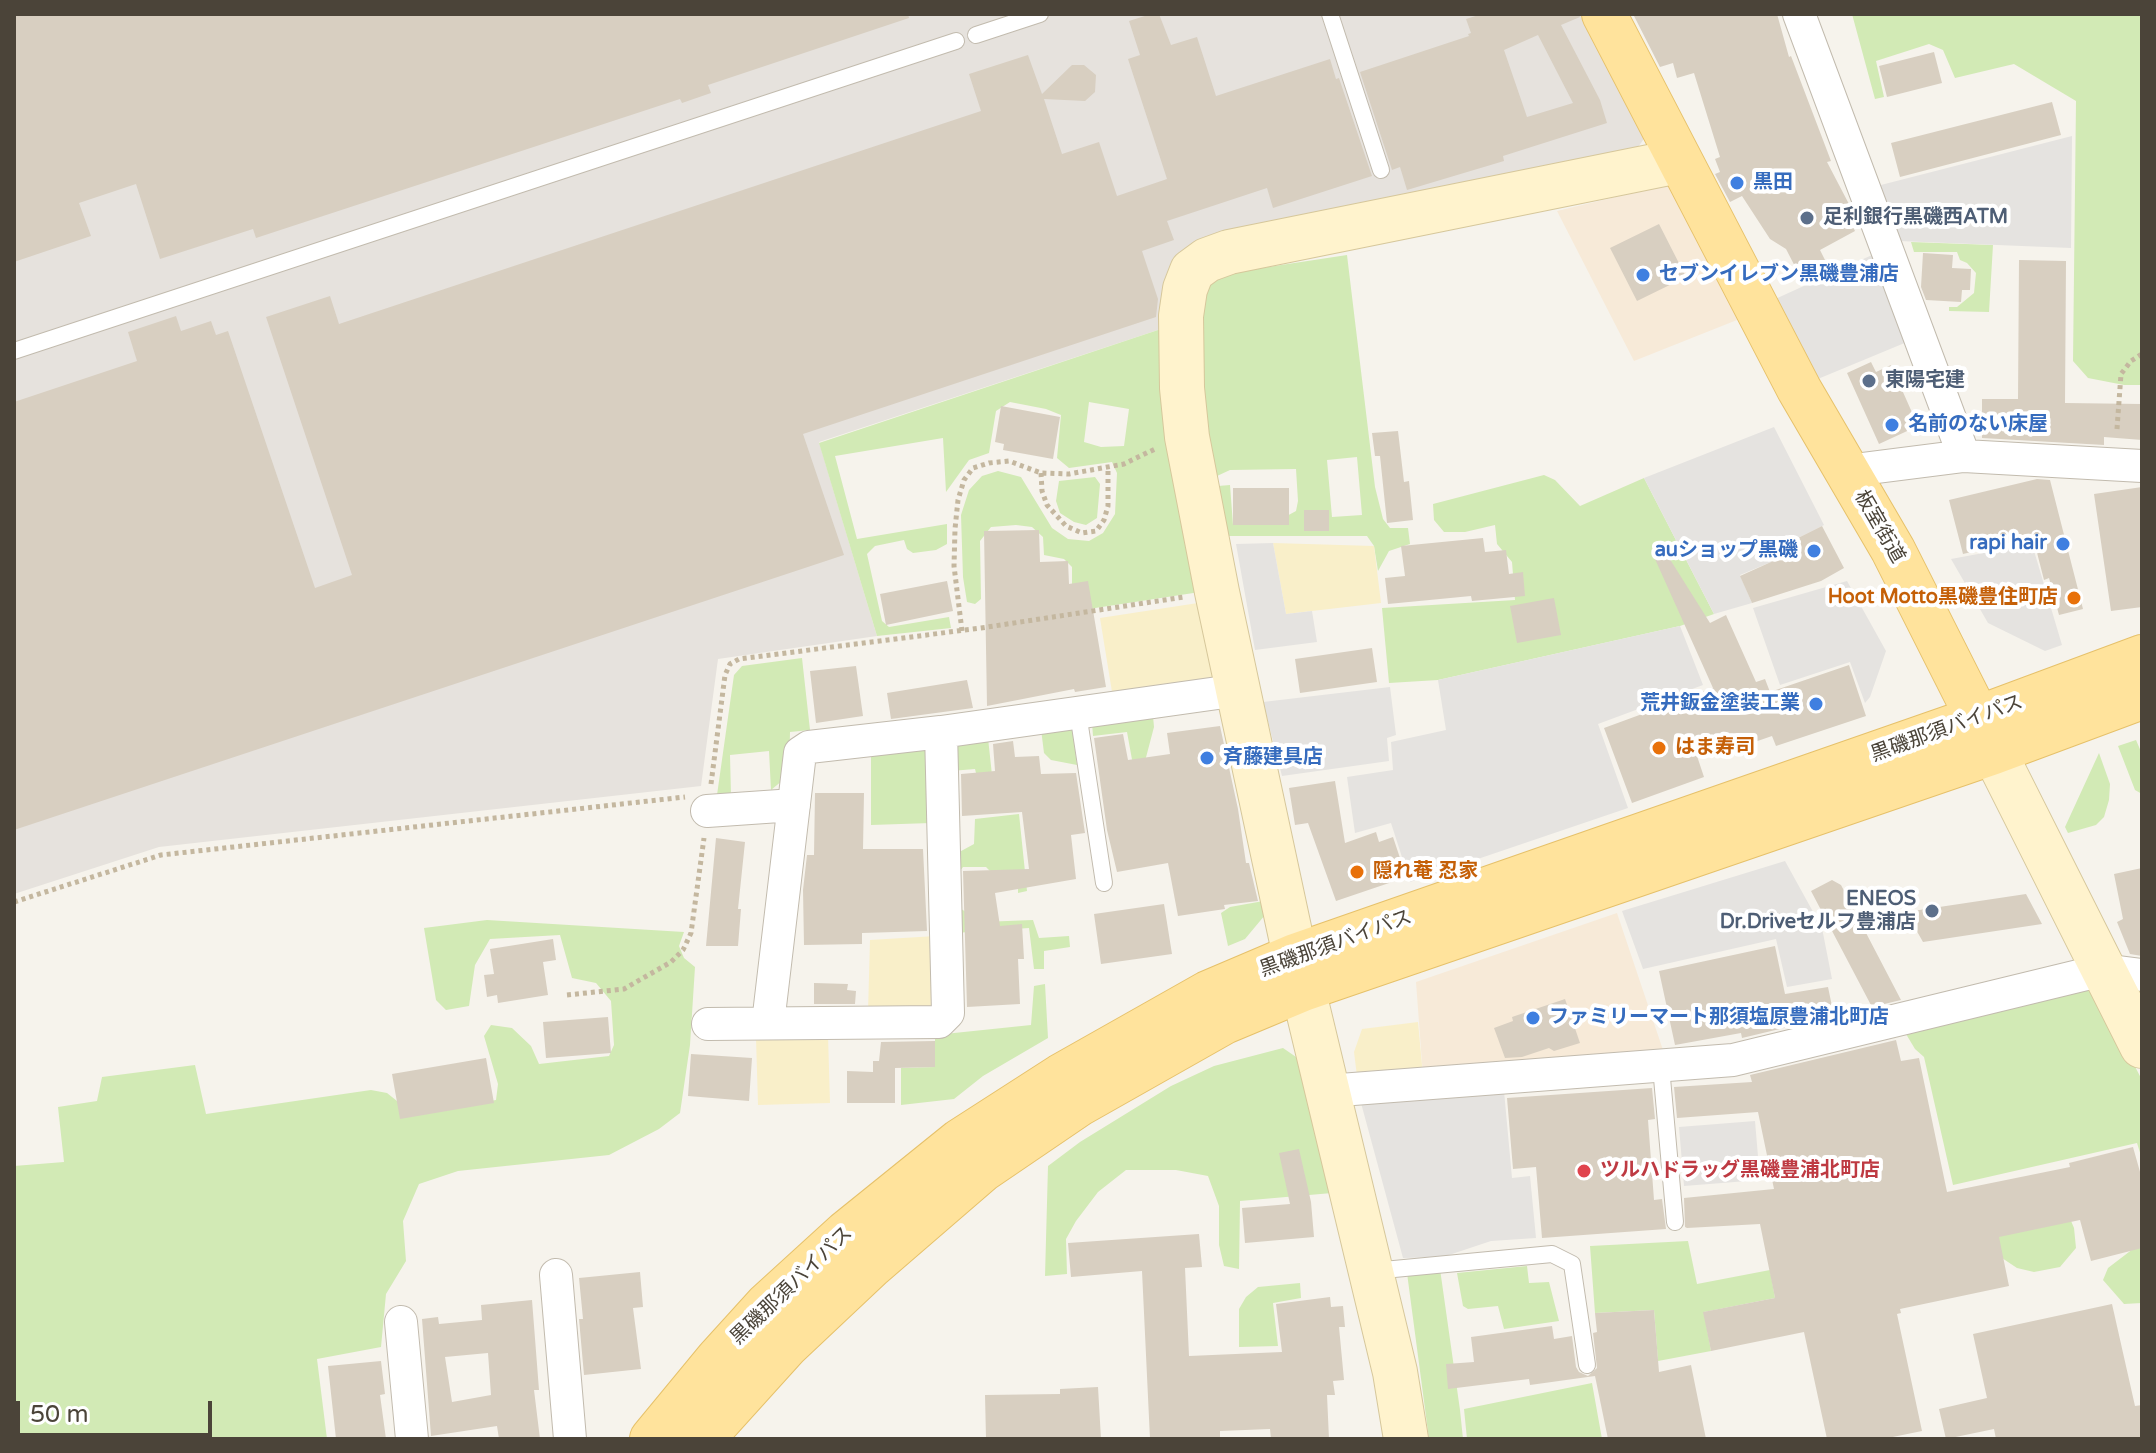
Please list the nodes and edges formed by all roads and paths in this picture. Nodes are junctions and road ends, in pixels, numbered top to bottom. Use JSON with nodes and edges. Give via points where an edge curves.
{"nodes":[{"id":1,"x":1040,"y":14,"type":"edge"},
{"id":2,"x":1330,"y":14,"type":"edge"},
{"id":3,"x":1604,"y":14,"type":"edge"},
{"id":4,"x":1799,"y":14,"type":"edge"},
{"id":5,"x":976,"y":35,"type":"dead end"},
{"id":6,"x":956,"y":41,"type":"dead end"},
{"id":7,"x":1679,"y":161,"type":"junction"},
{"id":8,"x":1381,"y":170,"type":"dead end"},
{"id":9,"x":14,"y":351,"type":"edge"},
{"id":10,"x":2142,"y":354,"type":"edge"},
{"id":11,"x":1186,"y":427,"type":"junction"},
{"id":12,"x":2117,"y":429,"type":"dead end"},
{"id":13,"x":1964,"y":456,"type":"junction"},
{"id":14,"x":2142,"y":466,"type":"edge"},
{"id":15,"x":1108,"y":467,"type":"junction"},
{"id":16,"x":1846,"y":471,"type":"junction"},
{"id":17,"x":1041,"y":473,"type":"junction"},
{"id":18,"x":962,"y":631,"type":"dead end"},
{"id":19,"x":2142,"y":657,"type":"edge"},
{"id":20,"x":1239,"y":690,"type":"junction"},
{"id":21,"x":2142,"y":697,"type":"edge"},
{"id":22,"x":1078,"y":713,"type":"junction"},
{"id":23,"x":941,"y":732,"type":"junction"},
{"id":24,"x":1986,"y":735,"type":"junction"},
{"id":25,"x":700,"y":804,"type":"joint"},
{"id":26,"x":794,"y":805,"type":"junction"},
{"id":27,"x":1104,"y":883,"type":"dead end"},
{"id":28,"x":14,"y":902,"type":"edge"},
{"id":29,"x":2122,"y":972,"type":"edge"},
{"id":30,"x":1299,"y":973,"type":"junction"},
{"id":31,"x":768,"y":1023,"type":"junction"},
{"id":32,"x":708,"y":1024,"type":"dead end"},
{"id":33,"x":2142,"y":1046,"type":"edge"},
{"id":34,"x":1661,"y":1067,"type":"junction"},
{"id":35,"x":1327,"y":1091,"type":"junction"},
{"id":36,"x":1675,"y":1222,"type":"dead end"},
{"id":37,"x":1371,"y":1271,"type":"junction"},
{"id":38,"x":556,"y":1275,"type":"dead end"},
{"id":39,"x":401,"y":1322,"type":"dead end"},
{"id":40,"x":1587,"y":1365,"type":"dead end"},
{"id":41,"x":412,"y":1439,"type":"edge"},
{"id":42,"x":570,"y":1439,"type":"edge"},
{"id":43,"x":652,"y":1439,"type":"edge"},
{"id":44,"x":702,"y":1439,"type":"edge"},
{"id":45,"x":1406,"y":1439,"type":"edge"}],
"edges":[{"from":1,"to":5,"type":"lane"},
{"from":2,"to":8,"type":"lane"},
{"from":3,"to":7,"type":"main road","name":"板室街道"},
{"from":4,"to":13,"type":"street"},
{"from":6,"to":9,"type":"lane"},
{"from":7,"to":11,"type":"street","via":[[1207,260],[1192,271],[1181,316]]},
{"from":7,"to":16,"type":"main road","name":"板室街道"},
{"from":10,"to":12,"type":"path","via":[[2121,374]]},
{"from":11,"to":15,"type":"path","via":[[1150,453]]},
{"from":11,"to":20,"type":"street"},
{"from":13,"to":14,"type":"street"},
{"from":13,"to":16,"type":"street"},
{"from":15,"to":17,"type":"path"},
{"from":15,"to":17,"type":"path","via":[[1104,520],[1096,531],[1082,533],[1066,526],[1047,505]]},
{"from":16,"to":24,"type":"main road","name":"板室街道","via":[[1893,550]]},
{"from":17,"to":18,"type":"path","via":[[1009,461],[973,468],[964,480],[954,566]]},
{"from":19,"to":24,"type":"main road","name":"黒磯那須バイパス"},
{"from":20,"to":22,"type":"street"},
{"from":20,"to":30,"type":"street"},
{"from":21,"to":24,"type":"main road","name":"黒磯那須バイパス"},
{"from":22,"to":23,"type":"street"},
{"from":22,"to":27,"type":"lane"},
{"from":23,"to":26,"type":"street","via":[[809,747],[800,753]]},
{"from":23,"to":31,"type":"street","via":[[948,1013],[939,1022]]},
{"from":24,"to":29,"type":"street","name":"板室街道"},
{"from":24,"to":30,"type":"main road","name":"黒磯那須バイパス"},
{"from":25,"to":26,"type":"street"},
{"from":25,"to":28,"type":"path","via":[[161,855]]},
{"from":26,"to":31,"type":"street"},
{"from":29,"to":33,"type":"street","name":"板室街道"},
{"from":29,"to":34,"type":"street","via":[[1733,1060]]},
{"from":30,"to":35,"type":"street"},
{"from":30,"to":43,"type":"main road","name":"黒磯那須バイパス","via":[[1194,1000],[960,1141],[767,1305]]},
{"from":30,"to":44,"type":"main road","name":"黒磯那須バイパス","via":[[1079,1104],[982,1170],[786,1346]]},
{"from":31,"to":32,"type":"street"},
{"from":34,"to":35,"type":"street"},
{"from":34,"to":36,"type":"lane"},
{"from":35,"to":37,"type":"street"},
{"from":37,"to":40,"type":"lane","via":[[1552,1254],[1572,1264]]},
{"from":37,"to":45,"type":"street"},
{"from":38,"to":42,"type":"street"},
{"from":39,"to":41,"type":"street"}]}
